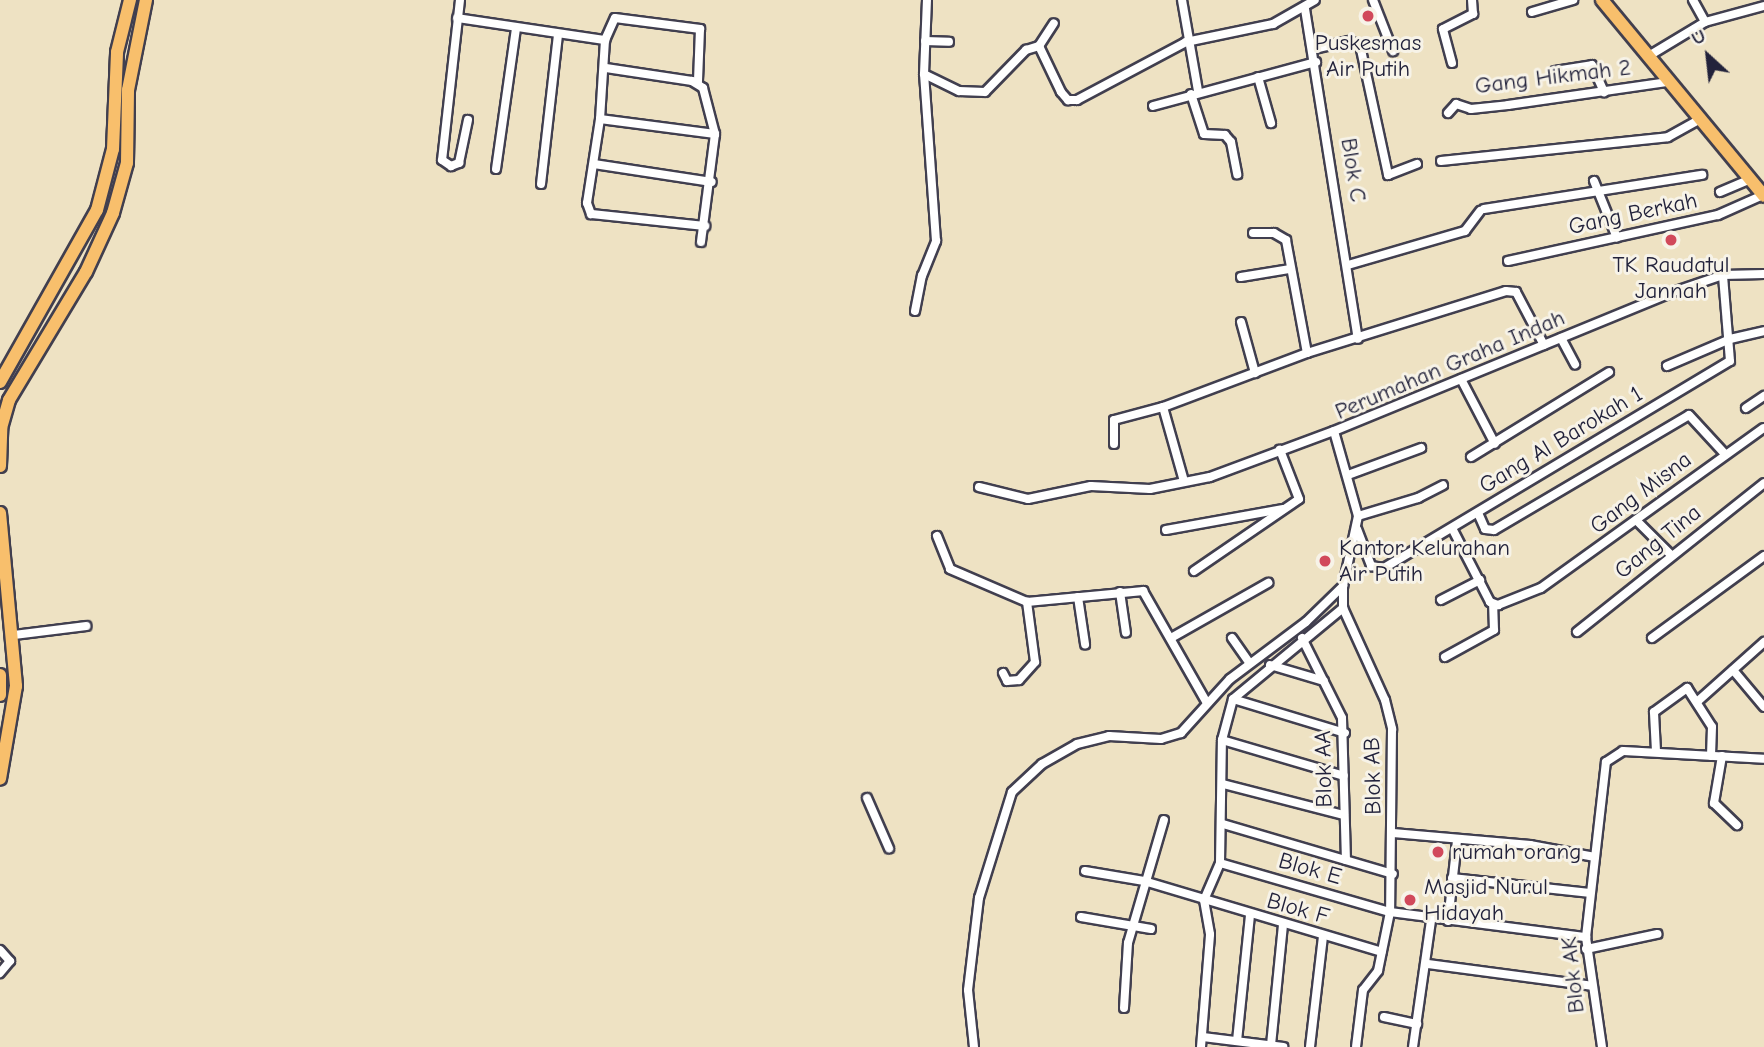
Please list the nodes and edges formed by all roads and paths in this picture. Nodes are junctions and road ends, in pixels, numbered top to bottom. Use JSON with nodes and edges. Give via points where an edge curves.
{"nodes":[{"id":1,"x":130,"y":0,"type":"edge"},
{"id":2,"x":146,"y":0,"type":"edge"},
{"id":3,"x":460,"y":0,"type":"edge"},
{"id":4,"x":927,"y":0,"type":"edge"},
{"id":5,"x":1182,"y":0,"type":"edge"},
{"id":6,"x":1315,"y":0,"type":"edge"},
{"id":7,"x":1373,"y":0,"type":"edge"},
{"id":8,"x":1472,"y":0,"type":"edge"},
{"id":9,"x":1573,"y":0,"type":"edge"},
{"id":10,"x":1602,"y":0,"type":"edge"},
{"id":11,"x":1693,"y":0,"type":"edge"},
{"id":12,"x":1764,"y":6,"type":"edge"},
{"id":13,"x":1305,"y":9,"type":"junction"},
{"id":14,"x":1532,"y":12,"type":"dead end"},
{"id":15,"x":457,"y":18,"type":"junction"},
{"id":16,"x":1054,"y":23,"type":"dead end"},
{"id":17,"x":1705,"y":23,"type":"junction"},
{"id":18,"x":516,"y":28,"type":"junction"},
{"id":19,"x":558,"y":34,"type":"junction"},
{"id":20,"x":601,"y":38,"type":"junction"},
{"id":21,"x":925,"y":41,"type":"junction"},
{"id":22,"x":949,"y":42,"type":"dead end"},
{"id":23,"x":1186,"y":42,"type":"junction"},
{"id":24,"x":1040,"y":46,"type":"junction"},
{"id":25,"x":1314,"y":49,"type":"junction"},
{"id":26,"x":1392,"y":51,"type":"dead end"},
{"id":27,"x":1647,"y":57,"type":"junction"},
{"id":28,"x":1316,"y":62,"type":"junction"},
{"id":29,"x":1452,"y":63,"type":"dead end"},
{"id":30,"x":606,"y":68,"type":"junction"},
{"id":31,"x":1555,"y":71,"type":"dead end"},
{"id":32,"x":924,"y":74,"type":"junction"},
{"id":33,"x":1258,"y":77,"type":"junction"},
{"id":34,"x":698,"y":82,"type":"junction"},
{"id":35,"x":1668,"y":82,"type":"junction"},
{"id":36,"x":1194,"y":92,"type":"junction"},
{"id":37,"x":1604,"y":92,"type":"junction"},
{"id":38,"x":1153,"y":106,"type":"dead end"},
{"id":39,"x":1448,"y":113,"type":"dead end"},
{"id":40,"x":600,"y":119,"type":"junction"},
{"id":41,"x":468,"y":120,"type":"dead end"},
{"id":42,"x":1699,"y":120,"type":"junction"},
{"id":43,"x":1271,"y":123,"type":"dead end"},
{"id":44,"x":715,"y":134,"type":"junction"},
{"id":45,"x":1441,"y":161,"type":"dead end"},
{"id":46,"x":594,"y":164,"type":"junction"},
{"id":47,"x":1418,"y":164,"type":"dead end"},
{"id":48,"x":496,"y":169,"type":"dead end"},
{"id":49,"x":1237,"y":174,"type":"dead end"},
{"id":50,"x":1702,"y":175,"type":"dead end"},
{"id":51,"x":1594,"y":181,"type":"dead end"},
{"id":52,"x":712,"y":182,"type":"junction"},
{"id":53,"x":541,"y":184,"type":"dead end"},
{"id":54,"x":1760,"y":188,"type":"edge"},
{"id":55,"x":1720,"y":192,"type":"dead end"},
{"id":56,"x":1596,"y":194,"type":"junction"},
{"id":57,"x":705,"y":226,"type":"junction"},
{"id":58,"x":1253,"y":233,"type":"dead end"},
{"id":59,"x":1617,"y":238,"type":"junction"},
{"id":60,"x":701,"y":242,"type":"dead end"},
{"id":61,"x":1508,"y":261,"type":"dead end"},
{"id":62,"x":1348,"y":265,"type":"junction"},
{"id":63,"x":1290,"y":269,"type":"junction"},
{"id":64,"x":1764,"y":274,"type":"edge"},
{"id":65,"x":1723,"y":275,"type":"junction"},
{"id":66,"x":1241,"y":277,"type":"dead end"},
{"id":67,"x":915,"y":311,"type":"dead end"},
{"id":68,"x":1241,"y":322,"type":"dead end"},
{"id":69,"x":1764,"y":331,"type":"edge"},
{"id":70,"x":1561,"y":338,"type":"junction"},
{"id":71,"x":1358,"y":339,"type":"junction"},
{"id":72,"x":1730,"y":339,"type":"junction"},
{"id":73,"x":1544,"y":345,"type":"junction"},
{"id":74,"x":1307,"y":353,"type":"junction"},
{"id":75,"x":1575,"y":364,"type":"dead end"},
{"id":76,"x":1667,"y":366,"type":"dead end"},
{"id":77,"x":1609,"y":372,"type":"dead end"},
{"id":78,"x":1255,"y":373,"type":"junction"},
{"id":79,"x":1461,"y":379,"type":"junction"},
{"id":80,"x":0,"y":382,"type":"edge"},
{"id":81,"x":1764,"y":396,"type":"edge"},
{"id":82,"x":1163,"y":407,"type":"junction"},
{"id":83,"x":1746,"y":408,"type":"dead end"},
{"id":84,"x":0,"y":428,"type":"edge"},
{"id":85,"x":1764,"y":428,"type":"edge"},
{"id":86,"x":1334,"y":431,"type":"junction"},
{"id":87,"x":1114,"y":444,"type":"dead end"},
{"id":88,"x":1495,"y":444,"type":"junction"},
{"id":89,"x":1421,"y":448,"type":"dead end"},
{"id":90,"x":1280,"y":450,"type":"junction"},
{"id":91,"x":1726,"y":454,"type":"junction"},
{"id":92,"x":1471,"y":457,"type":"dead end"},
{"id":93,"x":0,"y":466,"type":"edge"},
{"id":94,"x":1348,"y":475,"type":"junction"},
{"id":95,"x":1184,"y":481,"type":"junction"},
{"id":96,"x":1764,"y":483,"type":"edge"},
{"id":97,"x":1443,"y":485,"type":"dead end"},
{"id":98,"x":979,"y":487,"type":"dead end"},
{"id":99,"x":1286,"y":509,"type":"junction"},
{"id":100,"x":0,"y":513,"type":"edge"},
{"id":101,"x":1478,"y":513,"type":"junction"},
{"id":102,"x":1358,"y":516,"type":"junction"},
{"id":103,"x":1636,"y":520,"type":"junction"},
{"id":104,"x":1357,"y":529,"type":"junction"},
{"id":105,"x":1166,"y":530,"type":"dead end"},
{"id":106,"x":1452,"y":530,"type":"junction"},
{"id":107,"x":937,"y":536,"type":"dead end"},
{"id":108,"x":1671,"y":555,"type":"junction"},
{"id":109,"x":1764,"y":556,"type":"edge"},
{"id":110,"x":1194,"y":571,"type":"dead end"},
{"id":111,"x":1480,"y":580,"type":"junction"},
{"id":112,"x":1268,"y":583,"type":"dead end"},
{"id":113,"x":1343,"y":586,"type":"junction"},
{"id":114,"x":1121,"y":592,"type":"junction"},
{"id":115,"x":1078,"y":597,"type":"junction"},
{"id":116,"x":1441,"y":600,"type":"dead end"},
{"id":117,"x":1027,"y":602,"type":"junction"},
{"id":118,"x":1493,"y":605,"type":"junction"},
{"id":119,"x":1343,"y":608,"type":"junction"},
{"id":120,"x":86,"y":626,"type":"dead end"},
{"id":121,"x":1577,"y":632,"type":"dead end"},
{"id":122,"x":1126,"y":633,"type":"dead end"},
{"id":123,"x":14,"y":635,"type":"junction"},
{"id":124,"x":1171,"y":638,"type":"junction"},
{"id":125,"x":1232,"y":638,"type":"dead end"},
{"id":126,"x":1302,"y":638,"type":"junction"},
{"id":127,"x":1652,"y":638,"type":"dead end"},
{"id":128,"x":1764,"y":642,"type":"edge"},
{"id":129,"x":1085,"y":644,"type":"dead end"},
{"id":130,"x":1445,"y":657,"type":"dead end"},
{"id":131,"x":1249,"y":662,"type":"junction"},
{"id":132,"x":1270,"y":665,"type":"junction"},
{"id":133,"x":1733,"y":670,"type":"junction"},
{"id":134,"x":1003,"y":673,"type":"dead end"},
{"id":135,"x":0,"y":675,"type":"edge"},
{"id":136,"x":1324,"y":681,"type":"junction"},
{"id":137,"x":0,"y":695,"type":"edge"},
{"id":138,"x":1233,"y":699,"type":"junction"},
{"id":139,"x":1698,"y":701,"type":"junction"},
{"id":140,"x":1208,"y":703,"type":"junction"},
{"id":141,"x":1764,"y":707,"type":"edge"},
{"id":142,"x":1345,"y":733,"type":"junction"},
{"id":143,"x":1222,"y":740,"type":"junction"},
{"id":144,"x":1656,"y":751,"type":"junction"},
{"id":145,"x":1712,"y":756,"type":"junction"},
{"id":146,"x":1722,"y":756,"type":"junction"},
{"id":147,"x":1764,"y":759,"type":"edge"},
{"id":148,"x":1344,"y":776,"type":"junction"},
{"id":149,"x":0,"y":779,"type":"edge"},
{"id":150,"x":1223,"y":784,"type":"junction"},
{"id":151,"x":867,"y":799,"type":"dead end"},
{"id":152,"x":1344,"y":815,"type":"junction"},
{"id":153,"x":1164,"y":820,"type":"dead end"},
{"id":154,"x":1223,"y":824,"type":"junction"},
{"id":155,"x":1737,"y":825,"type":"dead end"},
{"id":156,"x":1393,"y":833,"type":"junction"},
{"id":157,"x":1457,"y":841,"type":"junction"},
{"id":158,"x":889,"y":848,"type":"dead end"},
{"id":159,"x":1595,"y":857,"type":"junction"},
{"id":160,"x":1346,"y":860,"type":"junction"},
{"id":161,"x":1220,"y":863,"type":"junction"},
{"id":162,"x":1085,"y":871,"type":"dead end"},
{"id":163,"x":1393,"y":874,"type":"junction"},
{"id":164,"x":1452,"y":878,"type":"junction"},
{"id":165,"x":1144,"y":881,"type":"junction"},
{"id":166,"x":1589,"y":893,"type":"junction"},
{"id":167,"x":1204,"y":900,"type":"junction"},
{"id":168,"x":1390,"y":912,"type":"junction"},
{"id":169,"x":1250,"y":915,"type":"junction"},
{"id":170,"x":1081,"y":917,"type":"dead end"},
{"id":171,"x":1431,"y":920,"type":"junction"},
{"id":172,"x":1448,"y":921,"type":"junction"},
{"id":173,"x":1133,"y":925,"type":"junction"},
{"id":174,"x":1283,"y":925,"type":"junction"},
{"id":175,"x":1151,"y":929,"type":"dead end"},
{"id":176,"x":1657,"y":934,"type":"dead end"},
{"id":177,"x":1323,"y":936,"type":"junction"},
{"id":178,"x":1586,"y":937,"type":"junction"},
{"id":179,"x":1586,"y":949,"type":"junction"},
{"id":180,"x":0,"y":950,"type":"edge"},
{"id":181,"x":1382,"y":952,"type":"junction"},
{"id":182,"x":1428,"y":964,"type":"junction"},
{"id":183,"x":0,"y":973,"type":"edge"},
{"id":184,"x":1592,"y":986,"type":"junction"},
{"id":185,"x":1124,"y":1008,"type":"dead end"},
{"id":186,"x":1384,"y":1017,"type":"dead end"},
{"id":187,"x":1417,"y":1024,"type":"junction"},
{"id":188,"x":1203,"y":1037,"type":"junction"},
{"id":189,"x":1237,"y":1041,"type":"junction"},
{"id":190,"x":1271,"y":1045,"type":"junction"},
{"id":191,"x":974,"y":1047,"type":"edge"},
{"id":192,"x":1201,"y":1047,"type":"edge"},
{"id":193,"x":1283,"y":1047,"type":"edge"},
{"id":194,"x":1310,"y":1047,"type":"edge"},
{"id":195,"x":1356,"y":1047,"type":"edge"},
{"id":196,"x":1413,"y":1047,"type":"edge"},
{"id":197,"x":1602,"y":1047,"type":"edge"}],
"edges":[{"from":1,"to":80,"type":"main road","via":[[117,52],[113,149],[97,210]]},
{"from":2,"to":84,"type":"main road","via":[[128,90],[127,163],[113,214],[86,272],[20,378]]},
{"from":3,"to":15,"type":"street"},
{"from":4,"to":21,"type":"street"},
{"from":5,"to":23,"type":"street"},
{"from":6,"to":13,"type":"street"},
{"from":7,"to":26,"type":"street"},
{"from":8,"to":29,"type":"street","via":[[1473,14],[1443,29]]},
{"from":9,"to":14,"type":"street"},
{"from":10,"to":27,"type":"main road"},
{"from":11,"to":17,"type":"street"},
{"from":12,"to":17,"type":"street"},
{"from":13,"to":23,"type":"street","via":[[1273,24]]},
{"from":13,"to":25,"type":"street","name":"Blok C"},
{"from":15,"to":18,"type":"street"},
{"from":15,"to":41,"type":"street","via":[[442,160],[451,166],[459,163]]},
{"from":16,"to":24,"type":"street"},
{"from":17,"to":27,"type":"street"},
{"from":18,"to":19,"type":"street"},
{"from":18,"to":48,"type":"street"},
{"from":19,"to":20,"type":"street"},
{"from":19,"to":53,"type":"street"},
{"from":20,"to":30,"type":"street"},
{"from":20,"to":34,"type":"street","via":[[615,18],[700,29]]},
{"from":21,"to":22,"type":"street"},
{"from":21,"to":32,"type":"street"},
{"from":23,"to":24,"type":"street","via":[[1077,100],[1068,100],[1061,92]]},
{"from":23,"to":36,"type":"street"},
{"from":24,"to":32,"type":"street","via":[[1026,50],[985,92],[959,91]]},
{"from":25,"to":28,"type":"street","name":"Blok C"},
{"from":25,"to":47,"type":"street","via":[[1349,41],[1360,45],[1388,175]]},
{"from":27,"to":35,"type":"main road"},
{"from":28,"to":33,"type":"street"},
{"from":28,"to":62,"type":"street","name":"Blok C"},
{"from":30,"to":34,"type":"street"},
{"from":30,"to":40,"type":"street"},
{"from":31,"to":37,"type":"street","via":[[1591,65]]},
{"from":32,"to":67,"type":"street","via":[[936,241]]},
{"from":33,"to":36,"type":"street"},
{"from":33,"to":43,"type":"street"},
{"from":34,"to":44,"type":"street"},
{"from":35,"to":37,"type":"street","name":"Gang Hikmah 2"},
{"from":35,"to":42,"type":"main road"},
{"from":36,"to":38,"type":"street"},
{"from":36,"to":49,"type":"street","via":[[1204,134],[1225,135],[1231,142]]},
{"from":37,"to":39,"type":"street","name":"Gang Hikmah 2","via":[[1508,106],[1471,109],[1456,104]]},
{"from":40,"to":44,"type":"street"},
{"from":40,"to":46,"type":"street"},
{"from":42,"to":45,"type":"street","via":[[1668,137]]},
{"from":42,"to":54,"type":"main road"},
{"from":44,"to":52,"type":"street"},
{"from":46,"to":52,"type":"street"},
{"from":46,"to":57,"type":"street","via":[[587,203],[591,214]]},
{"from":50,"to":56,"type":"street"},
{"from":51,"to":56,"type":"street"},
{"from":52,"to":57,"type":"street"},
{"from":54,"to":55,"type":"street"},
{"from":54,"to":59,"type":"street","name":"Gang Berkah","via":[[1718,215]]},
{"from":56,"to":59,"type":"street"},
{"from":56,"to":62,"type":"street","via":[[1482,210],[1465,231]]},
{"from":57,"to":60,"type":"street"},
{"from":58,"to":63,"type":"street","via":[[1283,236]]},
{"from":59,"to":61,"type":"street","name":"Gang Berkah"},
{"from":62,"to":71,"type":"street","name":"Blok C"},
{"from":63,"to":66,"type":"street"},
{"from":63,"to":74,"type":"street"},
{"from":64,"to":65,"type":"street","name":"Perumahan Graha Indah"},
{"from":65,"to":70,"type":"street","name":"Perumahan Graha Indah"},
{"from":65,"to":72,"type":"street","name":"Gang Al Barokah 1"},
{"from":68,"to":78,"type":"street"},
{"from":69,"to":72,"type":"street"},
{"from":70,"to":73,"type":"street","name":"Perumahan Graha Indah"},
{"from":70,"to":75,"type":"street"},
{"from":71,"to":73,"type":"street","via":[[1510,290],[1529,311]]},
{"from":71,"to":74,"type":"street"},
{"from":72,"to":76,"type":"street"},
{"from":72,"to":101,"type":"street","name":"Gang Al Barokah 1","via":[[1730,360]]},
{"from":73,"to":79,"type":"street","name":"Perumahan Graha Indah"},
{"from":74,"to":78,"type":"street"},
{"from":77,"to":88,"type":"street"},
{"from":78,"to":82,"type":"street"},
{"from":79,"to":86,"type":"street","name":"Perumahan Graha Indah"},
{"from":79,"to":88,"type":"street"},
{"from":81,"to":83,"type":"street"},
{"from":82,"to":87,"type":"street","via":[[1111,421]]},
{"from":82,"to":95,"type":"street"},
{"from":84,"to":93,"type":"main road"},
{"from":85,"to":91,"type":"street","name":"Gang Misna"},
{"from":86,"to":90,"type":"street"},
{"from":86,"to":94,"type":"street","name":"Perumahan Graha Indah"},
{"from":88,"to":92,"type":"street"},
{"from":89,"to":94,"type":"street"},
{"from":90,"to":95,"type":"street","via":[[1210,477]]},
{"from":90,"to":99,"type":"street","via":[[1300,495]]},
{"from":91,"to":101,"type":"street","via":[[1689,415],[1494,530],[1485,529]]},
{"from":91,"to":103,"type":"street","name":"Gang Misna"},
{"from":94,"to":102,"type":"street","name":"Perumahan Graha Indah"},
{"from":95,"to":98,"type":"street","via":[[1150,488],[1082,487],[1028,499]]},
{"from":96,"to":108,"type":"street","name":"Gang Tina"},
{"from":97,"to":102,"type":"street","via":[[1418,498]]},
{"from":99,"to":105,"type":"street"},
{"from":99,"to":110,"type":"street"},
{"from":100,"to":123,"type":"main road"},
{"from":101,"to":106,"type":"street","name":"Gang Al Barokah 1"},
{"from":102,"to":104,"type":"street","name":"Perumahan Graha Indah"},
{"from":103,"to":108,"type":"street"},
{"from":103,"to":118,"type":"street","name":"Gang Misna","via":[[1541,588]]},
{"from":104,"to":106,"type":"street","name":"Gang Al Barokah 1","via":[[1371,566],[1378,569]]},
{"from":104,"to":113,"type":"street","name":"Perumahan Graha Indah"},
{"from":106,"to":111,"type":"street"},
{"from":107,"to":117,"type":"street","via":[[950,569]]},
{"from":108,"to":121,"type":"street","name":"Gang Tina"},
{"from":109,"to":127,"type":"street"},
{"from":111,"to":116,"type":"street"},
{"from":111,"to":118,"type":"street"},
{"from":112,"to":124,"type":"street"},
{"from":113,"to":119,"type":"street","name":"Perumahan Graha Indah"},
{"from":113,"to":131,"type":"street","via":[[1306,622]]},
{"from":114,"to":115,"type":"street"},
{"from":114,"to":122,"type":"street"},
{"from":114,"to":124,"type":"street","via":[[1148,595]]},
{"from":115,"to":117,"type":"street"},
{"from":115,"to":129,"type":"street"},
{"from":117,"to":134,"type":"street","via":[[1035,662],[1020,680],[1007,681]]},
{"from":118,"to":130,"type":"street","via":[[1494,630]]},
{"from":119,"to":126,"type":"street"},
{"from":119,"to":156,"type":"street","name":"Blok AB","via":[[1385,700],[1392,729]]},
{"from":120,"to":123,"type":"street"},
{"from":123,"to":149,"type":"main road","via":[[16,686]]},
{"from":124,"to":140,"type":"street"},
{"from":125,"to":131,"type":"street"},
{"from":126,"to":132,"type":"street"},
{"from":126,"to":136,"type":"street","name":"Blok AA"},
{"from":128,"to":133,"type":"street"},
{"from":131,"to":140,"type":"street"},
{"from":132,"to":136,"type":"street"},
{"from":132,"to":138,"type":"street"},
{"from":133,"to":139,"type":"street"},
{"from":133,"to":141,"type":"street"},
{"from":135,"to":137,"type":"main road"},
{"from":136,"to":142,"type":"street","name":"Blok AA","via":[[1337,703]]},
{"from":138,"to":142,"type":"street"},
{"from":138,"to":143,"type":"street"},
{"from":139,"to":144,"type":"street","via":[[1682,688],[1654,712]]},
{"from":139,"to":145,"type":"street","via":[[1712,727]]},
{"from":140,"to":191,"type":"street","via":[[1171,738],[1096,738],[1060,753],[1030,773],[1005,806],[979,889],[968,990]]},
{"from":142,"to":148,"type":"street","name":"Blok AA"},
{"from":143,"to":148,"type":"street"},
{"from":143,"to":150,"type":"street"},
{"from":144,"to":145,"type":"street"},
{"from":144,"to":159,"type":"street","name":"Blok AK","via":[[1623,751],[1606,762]]},
{"from":145,"to":146,"type":"street"},
{"from":146,"to":147,"type":"street"},
{"from":146,"to":155,"type":"street","via":[[1714,803]]},
{"from":148,"to":152,"type":"street","name":"Blok AA"},
{"from":150,"to":152,"type":"street"},
{"from":150,"to":154,"type":"street"},
{"from":151,"to":158,"type":"street"},
{"from":152,"to":160,"type":"street","name":"Blok AA"},
{"from":153,"to":165,"type":"street"},
{"from":154,"to":160,"type":"street"},
{"from":154,"to":161,"type":"street"},
{"from":156,"to":157,"type":"street"},
{"from":156,"to":163,"type":"street","name":"Blok AB"},
{"from":157,"to":159,"type":"street","via":[[1531,845]]},
{"from":157,"to":164,"type":"street"},
{"from":159,"to":166,"type":"street","name":"Blok AK"},
{"from":160,"to":163,"type":"street"},
{"from":161,"to":167,"type":"street"},
{"from":161,"to":168,"type":"street","name":"Blok E"},
{"from":162,"to":165,"type":"street","name":"Blok F"},
{"from":163,"to":168,"type":"street","name":"Blok AB"},
{"from":164,"to":166,"type":"street"},
{"from":164,"to":172,"type":"street"},
{"from":165,"to":167,"type":"street","name":"Blok F"},
{"from":165,"to":173,"type":"street"},
{"from":166,"to":178,"type":"street","name":"Blok AK"},
{"from":167,"to":169,"type":"street","name":"Blok F"},
{"from":167,"to":188,"type":"street","via":[[1210,934]]},
{"from":168,"to":171,"type":"street","name":"Blok E"},
{"from":168,"to":181,"type":"street","name":"Blok AB"},
{"from":169,"to":174,"type":"street","name":"Blok F"},
{"from":169,"to":189,"type":"street"},
{"from":170,"to":173,"type":"street"},
{"from":171,"to":172,"type":"street","name":"Blok E"},
{"from":171,"to":182,"type":"street"},
{"from":172,"to":178,"type":"street","name":"Blok E"},
{"from":173,"to":175,"type":"street"},
{"from":173,"to":185,"type":"street"},
{"from":174,"to":177,"type":"street","name":"Blok F"},
{"from":174,"to":190,"type":"street"},
{"from":176,"to":179,"type":"street"},
{"from":177,"to":181,"type":"street","name":"Blok F"},
{"from":177,"to":194,"type":"street"},
{"from":178,"to":179,"type":"street","name":"Blok AK"},
{"from":179,"to":184,"type":"street","name":"Blok AK"},
{"from":180,"to":183,"type":"street","via":[[10,961]]},
{"from":181,"to":195,"type":"street","name":"Blok AB","via":[[1378,971],[1363,990]]},
{"from":182,"to":184,"type":"street"},
{"from":182,"to":187,"type":"street"},
{"from":184,"to":197,"type":"street","name":"Blok AK"},
{"from":186,"to":187,"type":"street"},
{"from":187,"to":196,"type":"street"},
{"from":188,"to":189,"type":"street"},
{"from":188,"to":192,"type":"street"},
{"from":189,"to":190,"type":"street"},
{"from":190,"to":193,"type":"street"}]}
